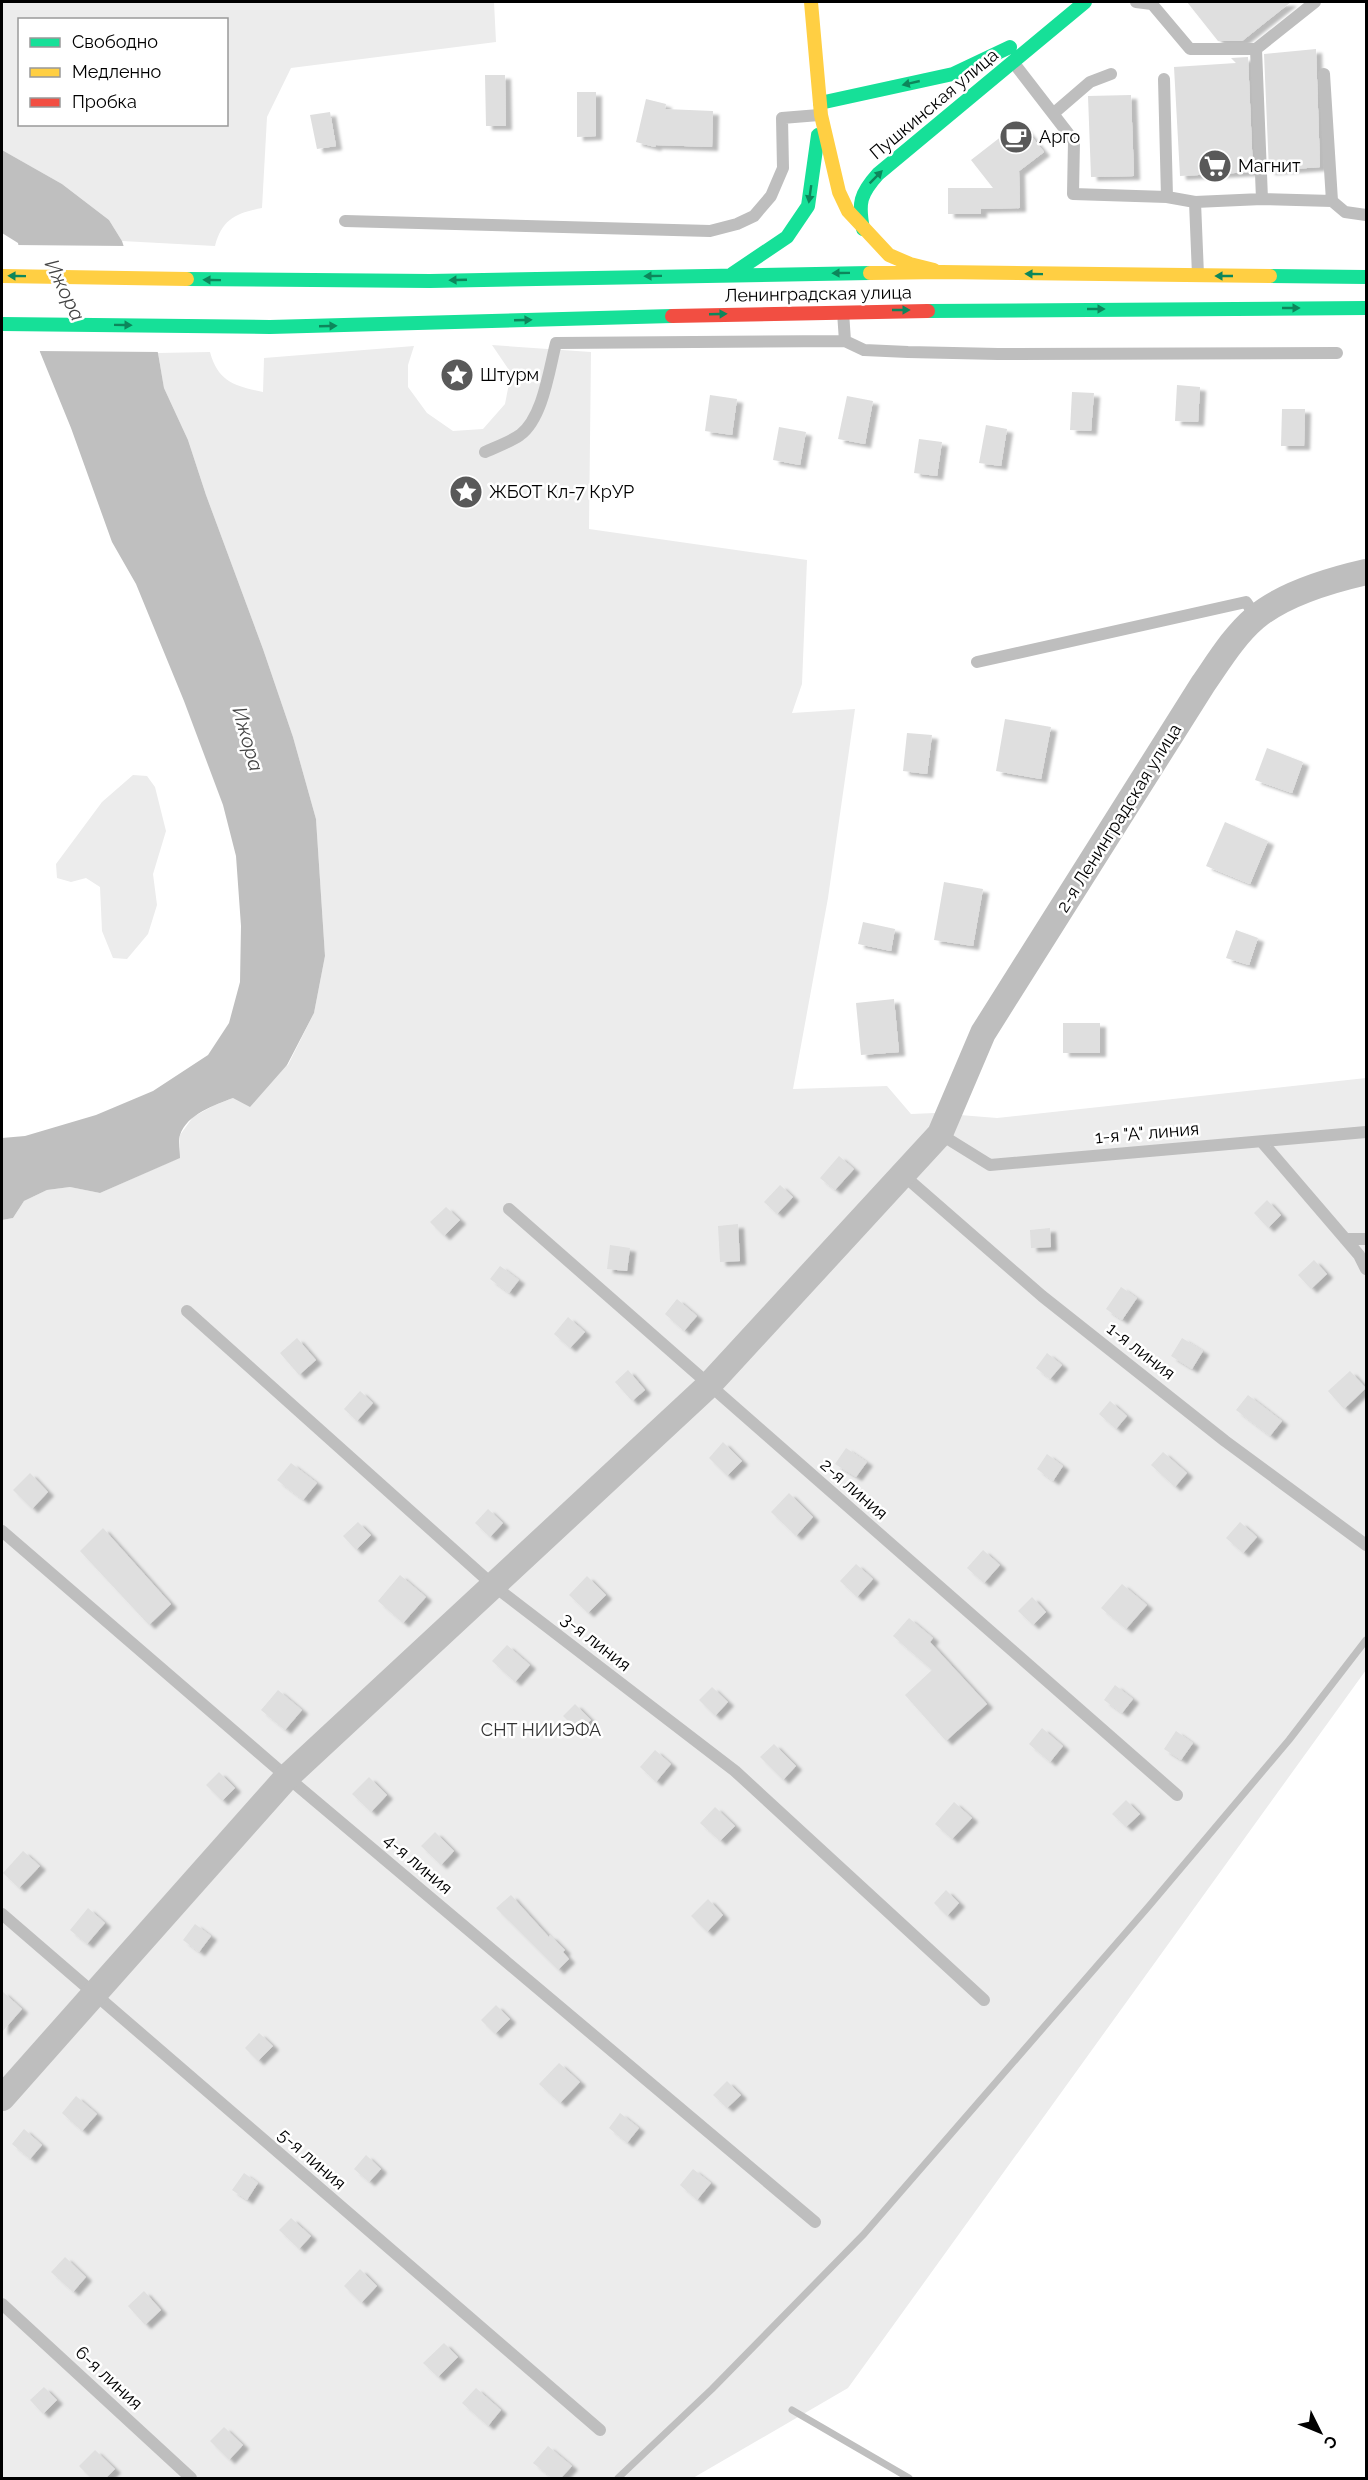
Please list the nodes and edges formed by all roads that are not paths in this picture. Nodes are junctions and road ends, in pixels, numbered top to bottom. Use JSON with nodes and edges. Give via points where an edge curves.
{"nodes":[{"id":1,"x":811,"y":2,"type":"edge"},
{"id":2,"x":1085,"y":2,"type":"edge"},
{"id":3,"x":1136,"y":2,"type":"edge"},
{"id":4,"x":1315,"y":2,"type":"edge"},
{"id":5,"x":1060,"y":21,"type":"junction"},
{"id":6,"x":1256,"y":49,"type":"junction"},
{"id":7,"x":1012,"y":61,"type":"junction"},
{"id":8,"x":1111,"y":74,"type":"dead end"},
{"id":9,"x":1324,"y":74,"type":"dead end"},
{"id":10,"x":1164,"y":79,"type":"dead end"},
{"id":11,"x":820,"y":109,"type":"junction"},
{"id":12,"x":1054,"y":113,"type":"junction"},
{"id":13,"x":1167,"y":196,"type":"junction"},
{"id":14,"x":1262,"y":199,"type":"junction"},
{"id":15,"x":1332,"y":201,"type":"junction"},
{"id":16,"x":1195,"y":202,"type":"junction"},
{"id":17,"x":1366,"y":215,"type":"edge"},
{"id":18,"x":345,"y":221,"type":"dead end"},
{"id":19,"x":863,"y":229,"type":"junction"},
{"id":20,"x":942,"y":272,"type":"junction"},
{"id":21,"x":732,"y":274,"type":"junction"},
{"id":22,"x":2,"y":276,"type":"edge"},
{"id":23,"x":1198,"y":276,"type":"junction"},
{"id":24,"x":1366,"y":277,"type":"edge"},
{"id":25,"x":1366,"y":308,"type":"edge"},
{"id":26,"x":843,"y":311,"type":"junction"},
{"id":27,"x":2,"y":324,"type":"edge"},
{"id":28,"x":845,"y":340,"type":"junction"},
{"id":29,"x":1338,"y":353,"type":"dead end"},
{"id":30,"x":485,"y":452,"type":"dead end"},
{"id":31,"x":1366,"y":572,"type":"edge"},
{"id":32,"x":1256,"y":617,"type":"junction"},
{"id":33,"x":977,"y":662,"type":"dead end"},
{"id":34,"x":1366,"y":1132,"type":"edge"},
{"id":35,"x":940,"y":1134,"type":"junction"},
{"id":36,"x":1262,"y":1142,"type":"junction"},
{"id":37,"x":903,"y":1174,"type":"junction"},
{"id":38,"x":509,"y":1209,"type":"dead end"},
{"id":39,"x":1345,"y":1239,"type":"junction"},
{"id":40,"x":1366,"y":1239,"type":"edge"},
{"id":41,"x":1366,"y":1269,"type":"edge"},
{"id":42,"x":188,"y":1311,"type":"dead end"},
{"id":43,"x":708,"y":1386,"type":"junction"},
{"id":44,"x":2,"y":1531,"type":"edge"},
{"id":45,"x":1366,"y":1545,"type":"edge"},
{"id":46,"x":494,"y":1586,"type":"junction"},
{"id":47,"x":287,"y":1777,"type":"junction"},
{"id":48,"x":1177,"y":1795,"type":"dead end"},
{"id":49,"x":2,"y":1914,"type":"edge"},
{"id":50,"x":93,"y":1994,"type":"junction"},
{"id":51,"x":984,"y":2000,"type":"dead end"},
{"id":52,"x":2,"y":2098,"type":"edge"},
{"id":53,"x":815,"y":2222,"type":"dead end"},
{"id":54,"x":2,"y":2304,"type":"edge"},
{"id":55,"x":600,"y":2430,"type":"dead end"},
{"id":56,"x":191,"y":2478,"type":"edge"}],
"edges":[{"from":1,"to":11,"type":"main road"},
{"from":2,"to":5,"type":"main road","name":"Пушкинская улица"},
{"from":3,"to":6,"type":"lane","via":[[1152,4],[1190,49]]},
{"from":4,"to":6,"type":"lane"},
{"from":5,"to":7,"type":"main road","name":"Пушкинская улица"},
{"from":5,"to":11,"type":"main road","name":"Пушкинская улица","one_way":true,"via":[[953,74]]},
{"from":6,"to":14,"type":"lane"},
{"from":7,"to":12,"type":"lane"},
{"from":19,"to":7,"type":"main road","name":"Пушкинская улица","one_way":true,"via":[[859,203],[867,186]]},
{"from":8,"to":12,"type":"lane","via":[[1090,82]]},
{"from":9,"to":15,"type":"lane"},
{"from":10,"to":13,"type":"lane"},
{"from":11,"to":18,"type":"lane","via":[[782,118],[783,168],[771,196],[754,216],[710,231]]},
{"from":11,"to":19,"type":"main road","via":[[839,192]]},
{"from":11,"to":21,"type":"main road","one_way":true,"via":[[808,206],[787,237]]},
{"from":12,"to":13,"type":"lane","via":[[1074,141],[1073,194]]},
{"from":13,"to":16,"type":"lane"},
{"from":14,"to":15,"type":"lane"},
{"from":14,"to":16,"type":"lane"},
{"from":15,"to":17,"type":"lane","via":[[1345,212]]},
{"from":16,"to":23,"type":"lane"},
{"from":19,"to":20,"type":"main road","via":[[889,255]]},
{"from":20,"to":21,"type":"main road","name":"Ленинградская улица","one_way":true},
{"from":23,"to":20,"type":"main road","name":"Ленинградская улица","one_way":true},
{"from":21,"to":22,"type":"main road","name":"Ленинградская улица","one_way":true,"via":[[430,281]]},
{"from":24,"to":23,"type":"main road","name":"Ленинградская улица","one_way":true},
{"from":26,"to":25,"type":"main road","name":"Ленинградская улица","one_way":true},
{"from":27,"to":26,"type":"main road","name":"Ленинградская улица","one_way":true,"via":[[270,327]]},
{"from":26,"to":28,"type":"lane"},
{"from":28,"to":29,"type":"lane","via":[[864,350],[930,352]]},
{"from":28,"to":30,"type":"lane","via":[[556,343],[538,412],[530,426],[519,436]]},
{"from":31,"to":32,"type":"street","name":"2-я Ленинградская улица","via":[[1293,595]]},
{"from":32,"to":33,"type":"lane","via":[[1246,602]]},
{"from":32,"to":35,"type":"street","name":"2-я Ленинградская улица","via":[[1230,645],[1203,684],[983,1033]]},
{"from":34,"to":36,"type":"lane","name":"1-я \"А\" линия"},
{"from":35,"to":36,"type":"lane","name":"1-я \"А\" линия","via":[[990,1165]]},
{"from":35,"to":37,"type":"street","name":"2-я Ленинградская улица"},
{"from":36,"to":39,"type":"lane"},
{"from":37,"to":43,"type":"street","name":"2-я Ленинградская улица"},
{"from":37,"to":45,"type":"lane","name":"1-я линия","via":[[1042,1296],[1225,1441]]},
{"from":38,"to":43,"type":"lane","name":"2-я линия"},
{"from":39,"to":40,"type":"lane"},
{"from":39,"to":41,"type":"lane"},
{"from":42,"to":46,"type":"lane","name":"3-я линия"},
{"from":43,"to":46,"type":"street","name":"2-я Ленинградская улица"},
{"from":43,"to":48,"type":"lane","name":"2-я линия"},
{"from":44,"to":47,"type":"lane","name":"4-я линия"},
{"from":46,"to":47,"type":"street","name":"2-я Ленинградская улица"},
{"from":46,"to":51,"type":"lane","name":"3-я линия","via":[[735,1771]]},
{"from":47,"to":50,"type":"street","name":"2-я Ленинградская улица"},
{"from":47,"to":53,"type":"lane","name":"4-я линия"},
{"from":49,"to":50,"type":"lane","name":"5-я линия"},
{"from":50,"to":52,"type":"street","name":"2-я Ленинградская улица"},
{"from":50,"to":55,"type":"lane","name":"5-я линия"},
{"from":54,"to":56,"type":"lane","name":"6-я линия"}]}
